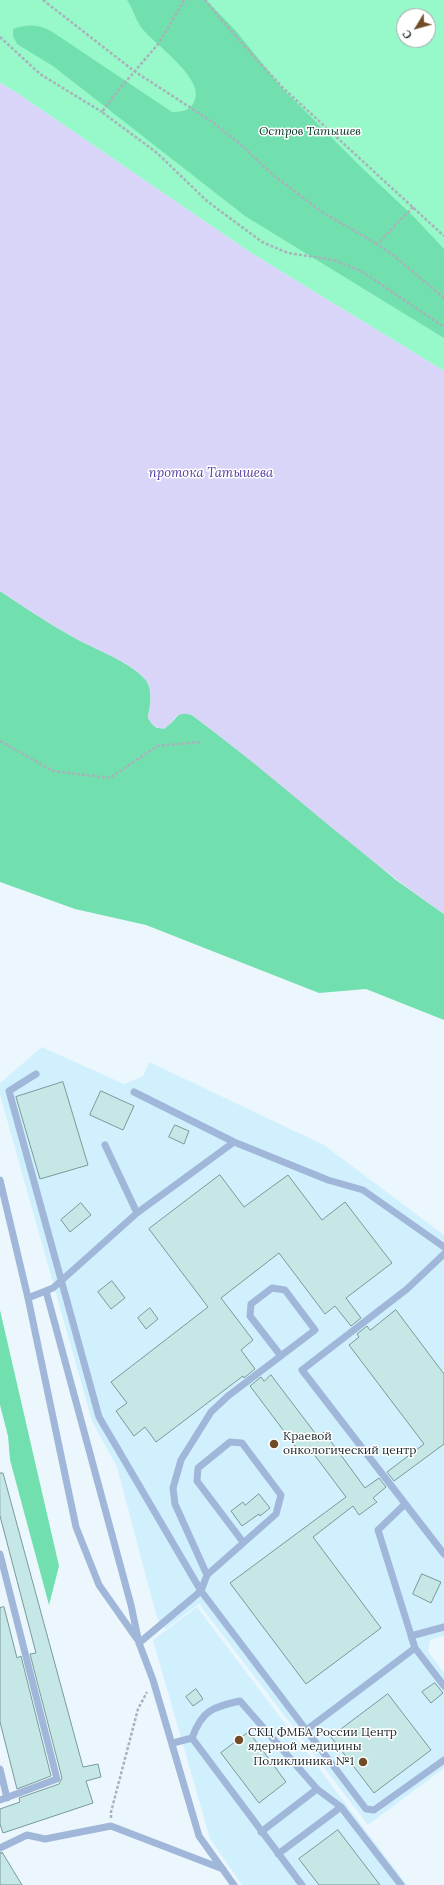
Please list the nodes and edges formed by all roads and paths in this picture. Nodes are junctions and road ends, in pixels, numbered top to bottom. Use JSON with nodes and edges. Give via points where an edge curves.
{"nodes":[{"id":1,"x":43,"y":0,"type":"edge"},
{"id":2,"x":184,"y":0,"type":"edge"},
{"id":3,"x":205,"y":0,"type":"edge"},
{"id":4,"x":0,"y":37,"type":"edge"},
{"id":5,"x":134,"y":71,"type":"junction"},
{"id":6,"x":102,"y":112,"type":"junction"},
{"id":7,"x":413,"y":207,"type":"junction"},
{"id":8,"x":444,"y":236,"type":"edge"},
{"id":9,"x":377,"y":244,"type":"junction"},
{"id":10,"x":444,"y":298,"type":"edge"},
{"id":11,"x":444,"y":327,"type":"edge"},
{"id":12,"x":0,"y":741,"type":"edge"},
{"id":13,"x":200,"y":742,"type":"dead end"},
{"id":14,"x":36,"y":1074,"type":"dead end"},
{"id":15,"x":134,"y":1092,"type":"dead end"},
{"id":16,"x":234,"y":1142,"type":"junction"},
{"id":17,"x":105,"y":1145,"type":"dead end"},
{"id":18,"x":0,"y":1180,"type":"edge"},
{"id":19,"x":137,"y":1213,"type":"junction"},
{"id":20,"x":444,"y":1247,"type":"edge"},
{"id":21,"x":444,"y":1254,"type":"edge"},
{"id":22,"x":62,"y":1280,"type":"junction"},
{"id":23,"x":46,"y":1291,"type":"junction"},
{"id":24,"x":28,"y":1298,"type":"junction"},
{"id":25,"x":281,"y":1356,"type":"junction"},
{"id":26,"x":405,"y":1504,"type":"junction"},
{"id":27,"x":243,"y":1542,"type":"junction"},
{"id":28,"x":0,"y":1554,"type":"edge"},
{"id":29,"x":444,"y":1554,"type":"edge"},
{"id":30,"x":206,"y":1575,"type":"junction"},
{"id":31,"x":201,"y":1592,"type":"junction"},
{"id":32,"x":444,"y":1626,"type":"edge"},
{"id":33,"x":411,"y":1636,"type":"junction"},
{"id":34,"x":139,"y":1643,"type":"junction"},
{"id":35,"x":415,"y":1648,"type":"junction"},
{"id":36,"x":153,"y":1680,"type":"junction"},
{"id":37,"x":444,"y":1686,"type":"edge"},
{"id":38,"x":306,"y":1731,"type":"junction"},
{"id":39,"x":192,"y":1738,"type":"junction"},
{"id":40,"x":173,"y":1743,"type":"junction"},
{"id":41,"x":444,"y":1760,"type":"edge"},
{"id":42,"x":0,"y":1769,"type":"edge"},
{"id":43,"x":317,"y":1789,"type":"junction"},
{"id":44,"x":4,"y":1799,"type":"edge"},
{"id":45,"x":341,"y":1808,"type":"junction"},
{"id":46,"x":111,"y":1826,"type":"junction"},
{"id":47,"x":261,"y":1832,"type":"junction"},
{"id":48,"x":0,"y":1848,"type":"edge"},
{"id":49,"x":278,"y":1854,"type":"junction"},
{"id":50,"x":223,"y":1869,"type":"junction"},
{"id":51,"x":234,"y":1885,"type":"edge"},
{"id":52,"x":302,"y":1885,"type":"edge"},
{"id":53,"x":401,"y":1885,"type":"edge"}],
"edges":[{"from":1,"to":5,"type":"path"},
{"from":2,"to":5,"type":"path","via":[[158,43]]},
{"from":3,"to":7,"type":"path","via":[[282,87]]},
{"from":4,"to":6,"type":"path","via":[[40,74]]},
{"from":5,"to":6,"type":"path"},
{"from":5,"to":9,"type":"path","via":[[210,121],[239,143],[273,175],[322,212]]},
{"from":6,"to":11,"type":"path","via":[[157,153],[208,201],[262,242],[288,253],[334,260],[361,270]]},
{"from":7,"to":8,"type":"path"},
{"from":7,"to":9,"type":"path"},
{"from":9,"to":10,"type":"path"},
{"from":12,"to":13,"type":"path","via":[[53,771],[110,778],[157,746]]},
{"from":14,"to":22,"type":"lane","via":[[9,1091]]},
{"from":15,"to":16,"type":"lane"},
{"from":16,"to":19,"type":"lane"},
{"from":16,"to":20,"type":"lane","via":[[328,1180],[363,1190]]},
{"from":17,"to":19,"type":"lane"},
{"from":18,"to":24,"type":"lane"},
{"from":19,"to":22,"type":"lane"},
{"from":21,"to":26,"type":"lane","via":[[407,1289],[302,1370]]},
{"from":22,"to":23,"type":"lane"},
{"from":22,"to":31,"type":"lane","via":[[99,1417]]},
{"from":23,"to":24,"type":"lane"},
{"from":23,"to":34,"type":"lane"},
{"from":24,"to":34,"type":"lane","via":[[76,1528],[99,1585]]},
{"from":25,"to":25,"type":"lane","via":[[315,1330],[285,1290],[272,1288],[251,1304],[250,1316]]},
{"from":25,"to":30,"type":"lane","via":[[211,1412],[181,1460],[173,1488],[175,1504]]},
{"from":26,"to":29,"type":"lane"},
{"from":26,"to":33,"type":"lane","via":[[378,1530]]},
{"from":27,"to":27,"type":"lane","via":[[276,1514],[281,1495],[242,1443],[230,1442],[198,1468],[197,1480]]},
{"from":27,"to":30,"type":"lane"},
{"from":28,"to":44,"type":"lane","via":[[57,1779]]},
{"from":30,"to":31,"type":"lane"},
{"from":31,"to":34,"type":"lane"},
{"from":31,"to":38,"type":"lane"},
{"from":32,"to":33,"type":"lane"},
{"from":33,"to":35,"type":"lane"},
{"from":34,"to":36,"type":"lane"},
{"from":35,"to":37,"type":"lane"},
{"from":35,"to":38,"type":"lane"},
{"from":36,"to":40,"type":"lane"},
{"from":36,"to":46,"type":"path","via":[[138,1709],[111,1812]]},
{"from":38,"to":41,"type":"lane","via":[[366,1809],[374,1810]]},
{"from":39,"to":40,"type":"lane"},
{"from":39,"to":43,"type":"lane","via":[[198,1721],[218,1706],[240,1701]]},
{"from":39,"to":47,"type":"lane"},
{"from":40,"to":50,"type":"lane","via":[[199,1836]]},
{"from":42,"to":44,"type":"lane"},
{"from":43,"to":45,"type":"lane"},
{"from":43,"to":47,"type":"lane"},
{"from":45,"to":49,"type":"lane"},
{"from":45,"to":53,"type":"lane"},
{"from":46,"to":48,"type":"lane","via":[[46,1839],[27,1836]]},
{"from":46,"to":50,"type":"lane"},
{"from":47,"to":49,"type":"lane"},
{"from":49,"to":52,"type":"lane"},
{"from":50,"to":51,"type":"lane"}]}
